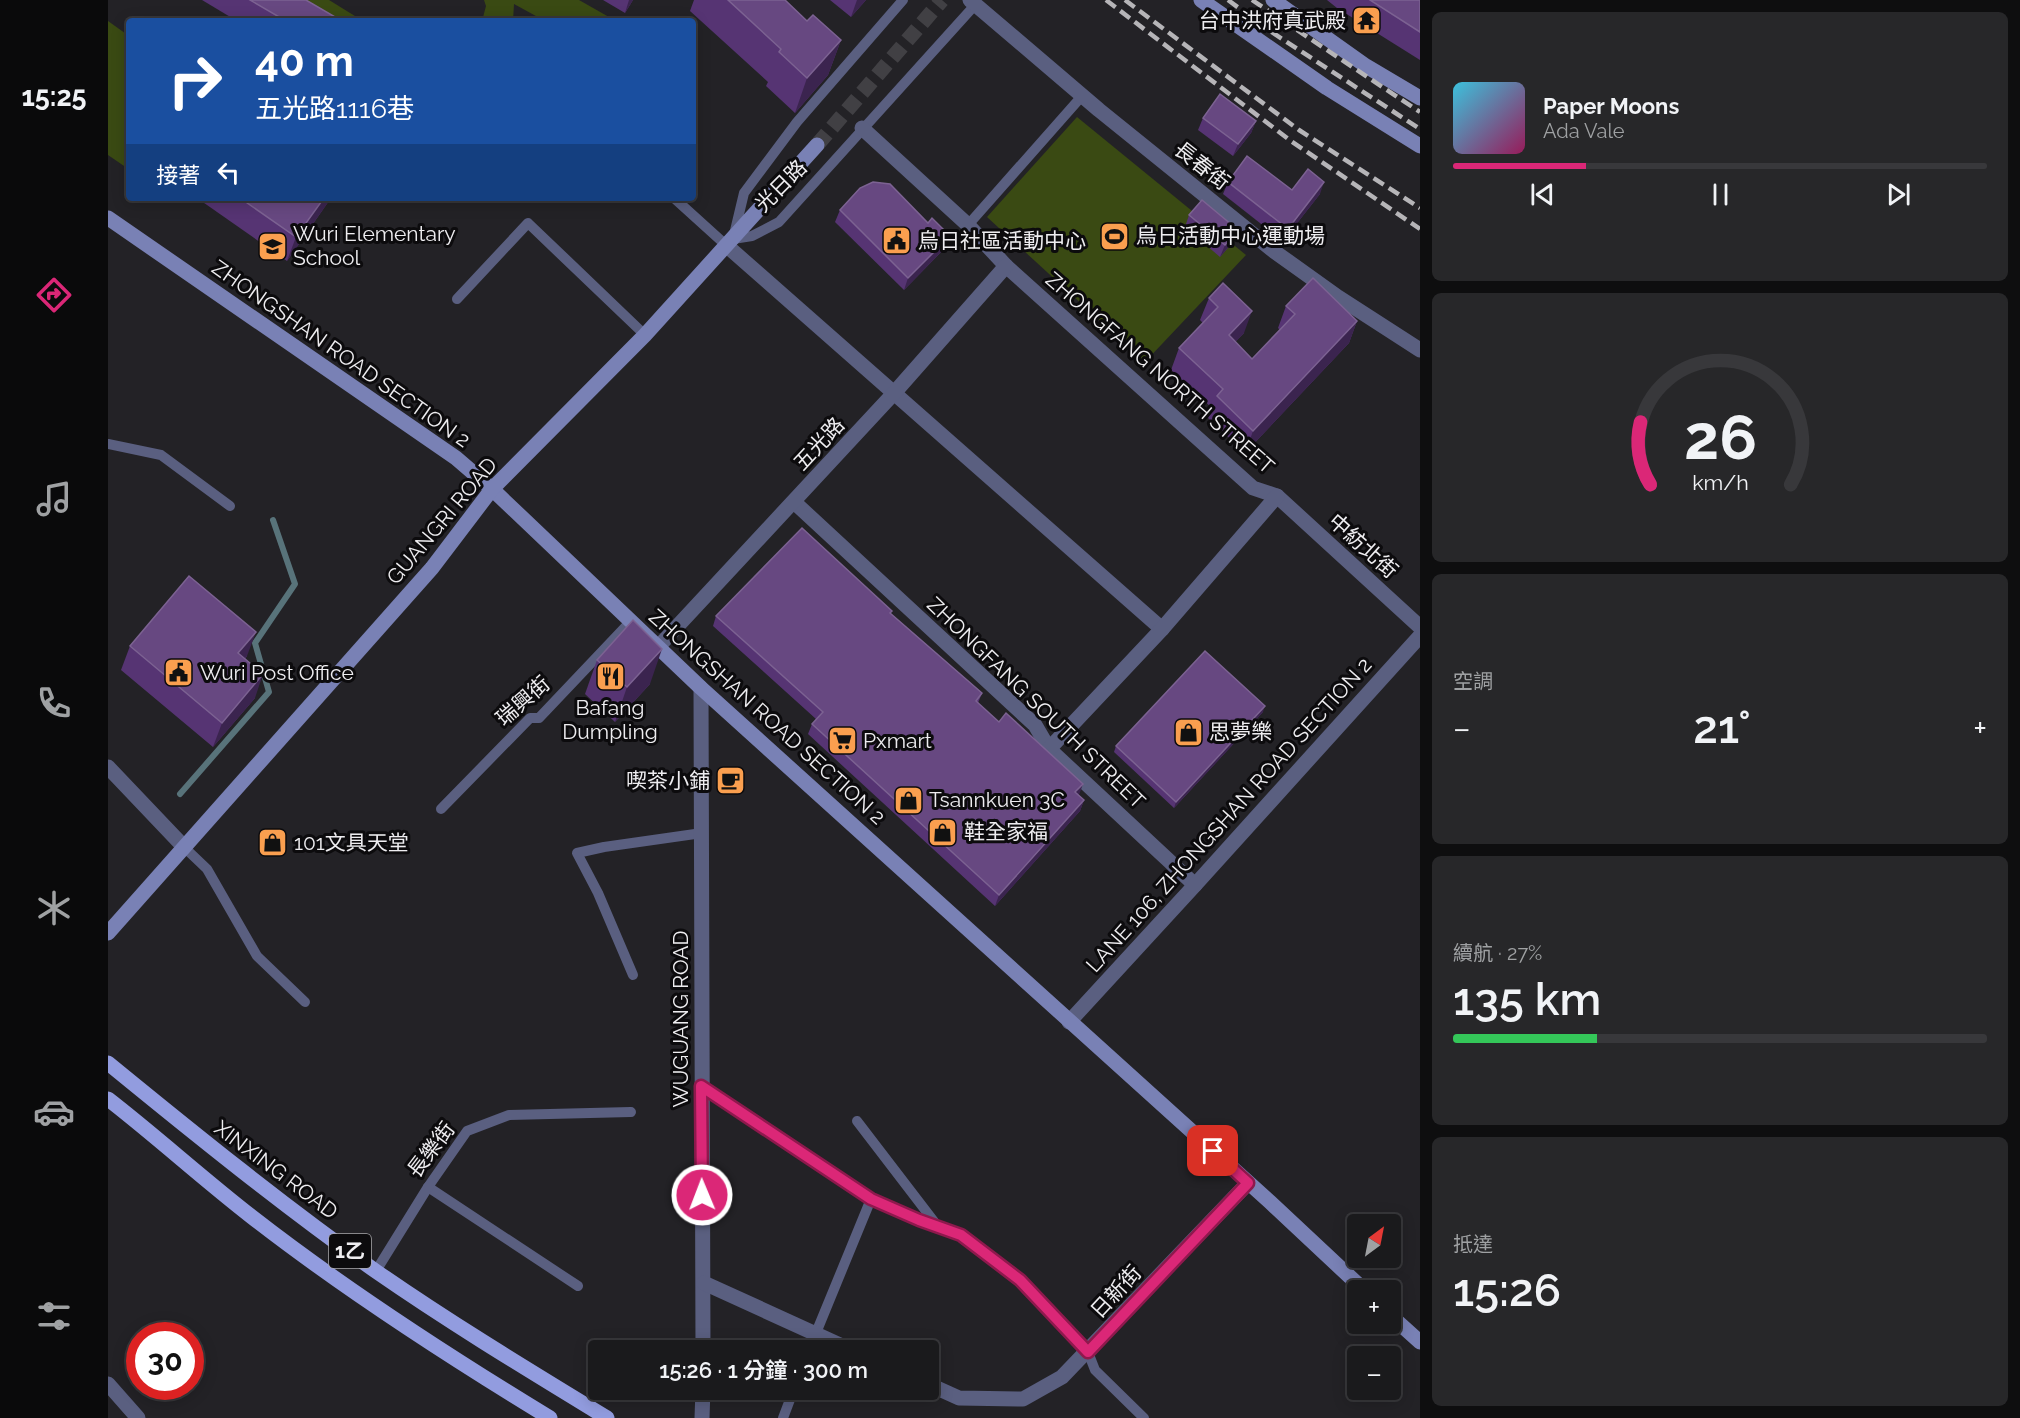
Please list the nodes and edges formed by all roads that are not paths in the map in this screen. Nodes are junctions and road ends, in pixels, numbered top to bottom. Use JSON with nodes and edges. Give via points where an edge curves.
{"nodes":[{"id":1,"x":903,"y":0,"type":"edge"},
{"id":2,"x":1201,"y":0,"type":"edge"},
{"id":3,"x":1274,"y":0,"type":"edge"},
{"id":4,"x":973,"y":2,"type":"edge"},
{"id":5,"x":1082,"y":96,"type":"junction"},
{"id":6,"x":1420,"y":98,"type":"edge"},
{"id":7,"x":862,"y":128,"type":"junction"},
{"id":8,"x":817,"y":146,"type":"tunnel mouth"},
{"id":9,"x":1420,"y":146,"type":"edge"},
{"id":10,"x":678,"y":201,"type":"edge"},
{"id":11,"x":110,"y":224,"type":"edge"},
{"id":12,"x":968,"y":225,"type":"junction"},
{"id":13,"x":730,"y":243,"type":"junction"},
{"id":14,"x":1006,"y":266,"type":"junction"},
{"id":15,"x":457,"y":299,"type":"dead end"},
{"id":16,"x":645,"y":335,"type":"junction"},
{"id":17,"x":1420,"y":350,"type":"edge"},
{"id":18,"x":895,"y":392,"type":"junction"},
{"id":19,"x":108,"y":444,"type":"edge"},
{"id":20,"x":492,"y":489,"type":"junction"},
{"id":21,"x":1277,"y":496,"type":"junction"},
{"id":22,"x":794,"y":502,"type":"junction"},
{"id":23,"x":230,"y":506,"type":"dead end"},
{"id":24,"x":631,"y":621,"type":"junction"},
{"id":25,"x":1420,"y":627,"type":"edge"},
{"id":26,"x":1162,"y":629,"type":"junction"},
{"id":27,"x":1420,"y":636,"type":"edge"},
{"id":28,"x":659,"y":646,"type":"junction"},
{"id":29,"x":701,"y":688,"type":"junction"},
{"id":30,"x":1049,"y":749,"type":"junction"},
{"id":31,"x":108,"y":767,"type":"edge"},
{"id":32,"x":441,"y":809,"type":"dead end"},
{"id":33,"x":702,"y":833,"type":"junction"},
{"id":34,"x":185,"y":848,"type":"junction"},
{"id":35,"x":1196,"y":885,"type":"junction"},
{"id":36,"x":108,"y":933,"type":"edge"},
{"id":37,"x":633,"y":975,"type":"dead end"},
{"id":38,"x":305,"y":1002,"type":"dead end"},
{"id":39,"x":1069,"y":1022,"type":"junction"},
{"id":40,"x":108,"y":1063,"type":"edge"},
{"id":41,"x":701,"y":1086,"type":"junction"},
{"id":42,"x":108,"y":1099,"type":"edge"},
{"id":43,"x":630,"y":1112,"type":"dead end"},
{"id":44,"x":857,"y":1121,"type":"dead end"},
{"id":45,"x":1248,"y":1183,"type":"junction"},
{"id":46,"x":428,"y":1187,"type":"junction"},
{"id":47,"x":871,"y":1199,"type":"junction"},
{"id":48,"x":939,"y":1228,"type":"junction"},
{"id":49,"x":376,"y":1271,"type":"junction"},
{"id":50,"x":1353,"y":1280,"type":"edge"},
{"id":51,"x":704,"y":1283,"type":"junction"},
{"id":52,"x":578,"y":1286,"type":"dead end"},
{"id":53,"x":1401,"y":1325,"type":"edge"},
{"id":54,"x":815,"y":1334,"type":"junction"},
{"id":55,"x":703,"y":1340,"type":"edge"},
{"id":56,"x":812,"y":1340,"type":"edge"},
{"id":57,"x":828,"y":1340,"type":"edge"},
{"id":58,"x":1420,"y":1342,"type":"edge"},
{"id":59,"x":1088,"y":1352,"type":"junction"},
{"id":60,"x":108,"y":1384,"type":"edge"},
{"id":61,"x":939,"y":1389,"type":"edge"},
{"id":62,"x":703,"y":1400,"type":"edge"},
{"id":63,"x":790,"y":1400,"type":"edge"},
{"id":64,"x":138,"y":1418,"type":"edge"},
{"id":65,"x":550,"y":1418,"type":"edge"},
{"id":66,"x":607,"y":1418,"type":"edge"},
{"id":67,"x":702,"y":1418,"type":"edge"},
{"id":68,"x":783,"y":1418,"type":"edge"},
{"id":69,"x":1144,"y":1418,"type":"edge"}],
"edges":[{"from":1,"to":13,"type":"lane","name":"光日路","via":[[797,122],[744,193]]},
{"from":2,"to":9,"type":"street","via":[[1326,88]]},
{"from":3,"to":6,"type":"street","via":[[1365,66]]},
{"from":4,"to":5,"type":"street","name":"長春街"},
{"from":4,"to":7,"type":"lane","name":"光日路"},
{"from":5,"to":12,"type":"lane"},
{"from":5,"to":17,"type":"street","name":"長春街","via":[[1275,252]]},
{"from":7,"to":12,"type":"street","name":"ZHONGFANG NORTH STREET"},
{"from":7,"to":13,"type":"lane","name":"光日路","via":[[779,222]]},
{"from":8,"to":13,"type":"street","name":"GUANGRI ROAD"},
{"from":10,"to":13,"type":"lane"},
{"from":11,"to":20,"type":"street","name":"ZHONGSHAN ROAD SECTION 2","via":[[456,458]]},
{"from":12,"to":14,"type":"street","name":"ZHONGFANG NORTH STREET"},
{"from":13,"to":16,"type":"street","name":"GUANGRI ROAD"},
{"from":13,"to":18,"type":"street"},
{"from":14,"to":18,"type":"street","name":"五光路"},
{"from":14,"to":21,"type":"street","name":"ZHONGFANG NORTH STREET","via":[[1253,488]]},
{"from":15,"to":16,"type":"lane","via":[[528,223]]},
{"from":16,"to":20,"type":"street","name":"GUANGRI ROAD"},
{"from":18,"to":22,"type":"street","name":"五光路"},
{"from":18,"to":26,"type":"street"},
{"from":19,"to":23,"type":"lane","via":[[161,455]]},
{"from":20,"to":24,"type":"street","name":"ZHONGSHAN ROAD SECTION 2"},
{"from":20,"to":34,"type":"street","name":"GUANGRI ROAD","via":[[432,568]]},
{"from":21,"to":25,"type":"street","name":"中紡北街"},
{"from":21,"to":26,"type":"street"},
{"from":22,"to":28,"type":"street","name":"五光路"},
{"from":22,"to":30,"type":"street","name":"ZHONGFANG SOUTH STREET","via":[[1035,725]]},
{"from":24,"to":28,"type":"street","name":"ZHONGSHAN ROAD SECTION 2"},
{"from":24,"to":32,"type":"lane","name":"瑞興街","via":[[539,718],[530,718]]},
{"from":26,"to":30,"type":"street"},
{"from":27,"to":35,"type":"street","name":"LANE 106, ZHONGSHAN ROAD SECTION 2"},
{"from":28,"to":29,"type":"street","name":"ZHONGSHAN ROAD SECTION 2"},
{"from":29,"to":33,"type":"street","name":"WUGUANG ROAD"},
{"from":29,"to":39,"type":"street","name":"ZHONGSHAN ROAD SECTION 2"},
{"from":30,"to":35,"type":"street","name":"ZHONGFANG SOUTH STREET"},
{"from":31,"to":34,"type":"street"},
{"from":33,"to":37,"type":"lane","via":[[577,853]]},
{"from":33,"to":41,"type":"street","name":"WUGUANG ROAD"},
{"from":34,"to":36,"type":"street","name":"GUANGRI ROAD"},
{"from":34,"to":38,"type":"lane","via":[[207,869],[257,956]]},
{"from":35,"to":39,"type":"street","name":"LANE 106, ZHONGSHAN ROAD SECTION 2"},
{"from":39,"to":45,"type":"street","name":"ZHONGSHAN ROAD SECTION 2"},
{"from":40,"to":49,"type":"main road","name":"XINXING ROAD","number":"1乙","via":[[274,1196]]},
{"from":41,"to":47,"type":"lane"},
{"from":41,"to":51,"type":"street","name":"WUGUANG ROAD"},
{"from":42,"to":65,"type":"main road","number":"1乙","via":[[253,1218],[444,1353]]},
{"from":43,"to":46,"type":"lane","name":"長樂街","via":[[509,1115],[467,1131]]},
{"from":44,"to":48,"type":"lane"},
{"from":45,"to":50,"type":"street","name":"ZHONGSHAN ROAD SECTION 2"},
{"from":45,"to":59,"type":"street","name":"日新街"},
{"from":46,"to":49,"type":"lane","name":"長樂街"},
{"from":46,"to":52,"type":"lane"},
{"from":47,"to":48,"type":"lane"},
{"from":47,"to":54,"type":"lane"},
{"from":48,"to":59,"type":"lane","via":[[961,1235],[1020,1280]]},
{"from":49,"to":66,"type":"main road","name":"XINXING ROAD","number":"1乙","via":[[458,1327]]},
{"from":51,"to":54,"type":"street"},
{"from":51,"to":55,"type":"street","name":"WUGUANG ROAD"},
{"from":53,"to":58,"type":"street"},
{"from":54,"to":56,"type":"lane"},
{"from":54,"to":57,"type":"street"},
{"from":59,"to":61,"type":"street","name":"日新街","via":[[1062,1377],[1023,1400],[959,1398]]},
{"from":59,"to":69,"type":"lane","via":[[1095,1370]]},
{"from":60,"to":64,"type":"street"},
{"from":62,"to":67,"type":"street"},
{"from":63,"to":68,"type":"lane"}]}
